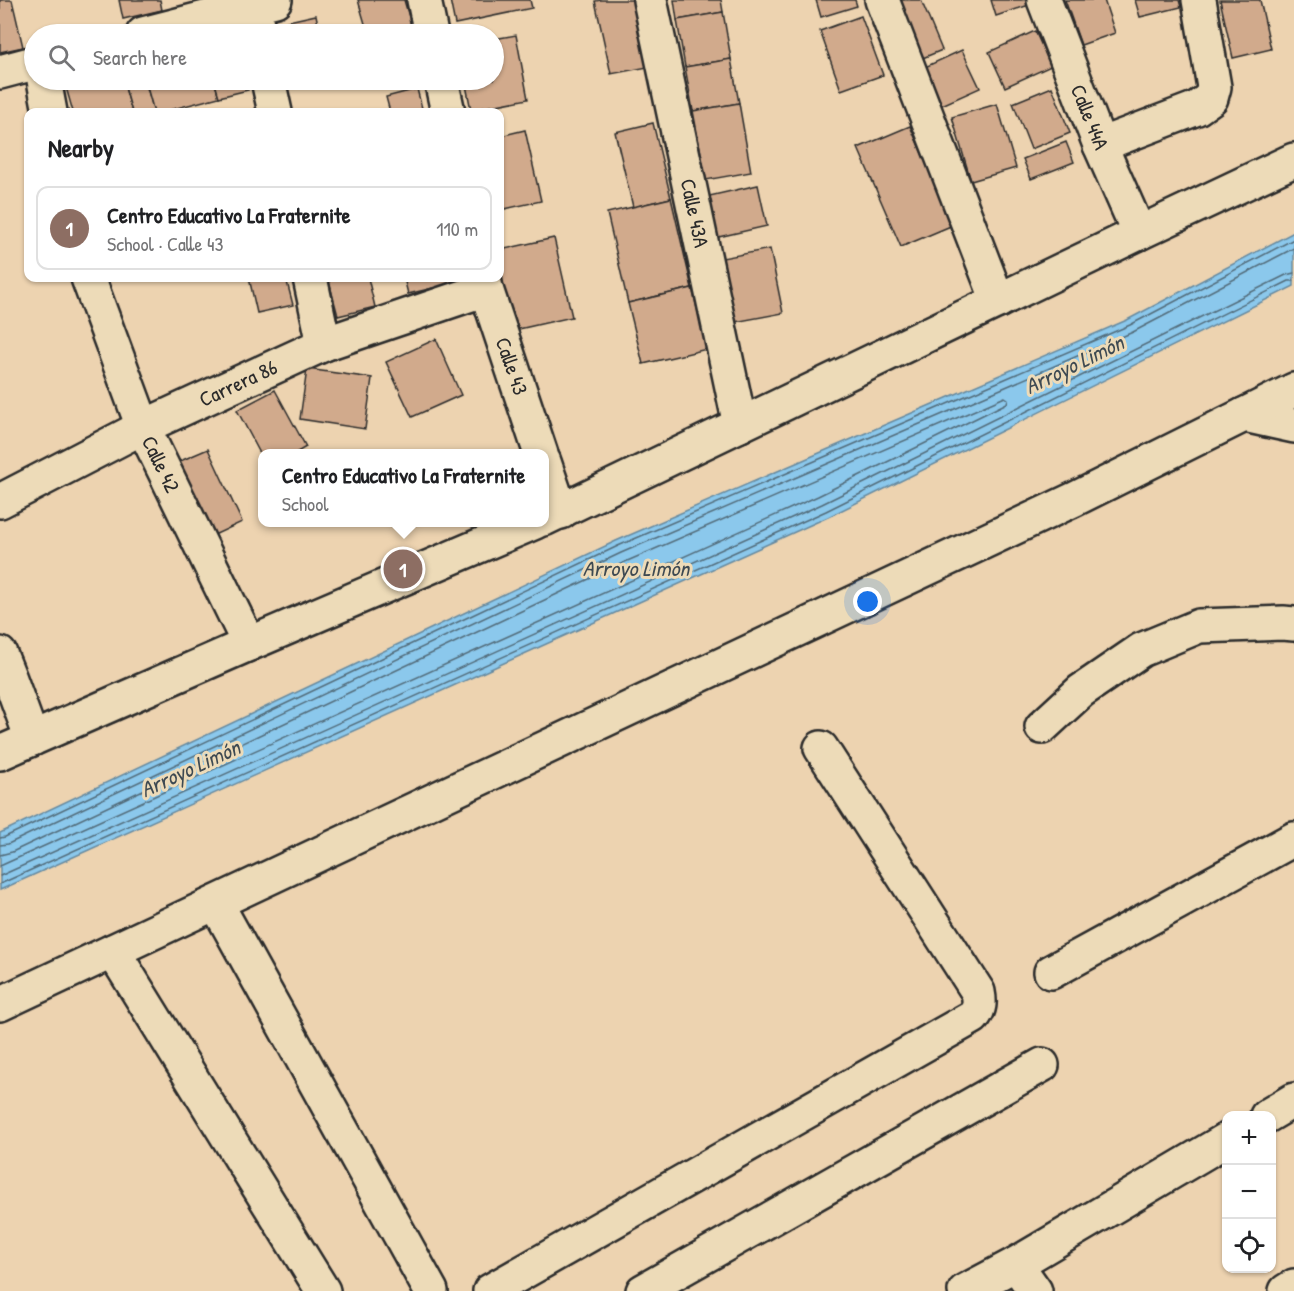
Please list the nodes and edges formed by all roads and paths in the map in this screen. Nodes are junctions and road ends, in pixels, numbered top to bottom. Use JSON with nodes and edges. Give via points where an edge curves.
{"nodes":[{"id":1,"x":424,"y":0,"type":"edge"},
{"id":2,"x":650,"y":0,"type":"edge"},
{"id":3,"x":882,"y":0,"type":"edge"},
{"id":4,"x":1044,"y":0,"type":"edge"},
{"id":5,"x":1198,"y":0,"type":"edge"},
{"id":6,"x":260,"y":10,"type":"edge"},
{"id":7,"x":192,"y":24,"type":"edge"},
{"id":8,"x":429,"y":24,"type":"edge"},
{"id":9,"x":24,"y":66,"type":"edge"},
{"id":10,"x":0,"y":72,"type":"edge"},
{"id":11,"x":46,"y":90,"type":"edge"},
{"id":12,"x":270,"y":90,"type":"edge"},
{"id":13,"x":443,"y":90,"type":"edge"},
{"id":14,"x":49,"y":108,"type":"edge"},
{"id":15,"x":274,"y":108,"type":"edge"},
{"id":16,"x":447,"y":108,"type":"edge"},
{"id":17,"x":1100,"y":145,"type":"junction"},
{"id":18,"x":1294,"y":160,"type":"edge"},
{"id":19,"x":1139,"y":233,"type":"junction"},
{"id":20,"x":89,"y":282,"type":"edge"},
{"id":21,"x":311,"y":282,"type":"edge"},
{"id":22,"x":485,"y":283,"type":"edge"},
{"id":23,"x":998,"y":301,"type":"junction"},
{"id":24,"x":324,"y":344,"type":"junction"},
{"id":25,"x":1294,"y":390,"type":"edge"},
{"id":26,"x":1244,"y":415,"type":"junction"},
{"id":27,"x":740,"y":425,"type":"junction"},
{"id":28,"x":1294,"y":426,"type":"edge"},
{"id":29,"x":143,"y":427,"type":"junction"},
{"id":30,"x":540,"y":449,"type":"edge"},
{"id":31,"x":0,"y":501,"type":"edge"},
{"id":32,"x":549,"y":517,"type":"edge"},
{"id":33,"x":526,"y":527,"type":"edge"},
{"id":34,"x":1294,"y":624,"type":"edge"},
{"id":35,"x":249,"y":644,"type":"junction"},
{"id":36,"x":0,"y":654,"type":"edge"},
{"id":37,"x":1042,"y":727,"type":"dead end"},
{"id":38,"x":32,"y":739,"type":"junction"},
{"id":39,"x":821,"y":748,"type":"dead end"},
{"id":40,"x":0,"y":753,"type":"edge"},
{"id":41,"x":1294,"y":839,"type":"edge"},
{"id":42,"x":216,"y":903,"type":"junction"},
{"id":43,"x":113,"y":951,"type":"junction"},
{"id":44,"x":1051,"y":972,"type":"dead end"},
{"id":45,"x":0,"y":1004,"type":"edge"},
{"id":46,"x":1042,"y":1065,"type":"dead end"},
{"id":47,"x":1294,"y":1100,"type":"edge"},
{"id":48,"x":1276,"y":1111,"type":"edge"},
{"id":49,"x":1222,"y":1143,"type":"edge"},
{"id":50,"x":1016,"y":1264,"type":"junction"},
{"id":51,"x":1294,"y":1286,"type":"edge"},
{"id":52,"x":324,"y":1291,"type":"edge"},
{"id":53,"x":432,"y":1291,"type":"edge"},
{"id":54,"x":490,"y":1291,"type":"edge"},
{"id":55,"x":643,"y":1291,"type":"edge"},
{"id":56,"x":965,"y":1291,"type":"edge"},
{"id":57,"x":1035,"y":1291,"type":"edge"},
{"id":58,"x":1286,"y":1291,"type":"edge"}],
"edges":[{"from":1,"to":8,"type":"street"},
{"from":2,"to":27,"type":"street","name":"Calle 43A"},
{"from":3,"to":23,"type":"street"},
{"from":4,"to":17,"type":"street","name":"Calle 44A"},
{"from":5,"to":17,"type":"street","via":[[1214,87],[1211,98],[1197,108]]},
{"from":6,"to":7,"type":"street"},
{"from":9,"to":10,"type":"street"},
{"from":11,"to":14,"type":"street"},
{"from":12,"to":15,"type":"street"},
{"from":13,"to":16,"type":"street"},
{"from":17,"to":19,"type":"street","name":"Calle 44A"},
{"from":18,"to":19,"type":"street"},
{"from":19,"to":23,"type":"street"},
{"from":20,"to":29,"type":"street","name":"Calle 42"},
{"from":21,"to":24,"type":"street"},
{"from":22,"to":24,"type":"street","name":"Carrera 86"},
{"from":22,"to":30,"type":"street","name":"Calle 43"},
{"from":23,"to":27,"type":"street"},
{"from":24,"to":29,"type":"street","name":"Carrera 86"},
{"from":25,"to":26,"type":"street"},
{"from":26,"to":28,"type":"street"},
{"from":26,"to":42,"type":"street","via":[[1075,499]]},
{"from":27,"to":32,"type":"street"},
{"from":29,"to":31,"type":"street","name":"Carrera 86"},
{"from":29,"to":35,"type":"street","name":"Calle 42"},
{"from":33,"to":35,"type":"street"},
{"from":34,"to":37,"type":"street","via":[[1199,626],[1141,650],[1081,691]]},
{"from":35,"to":38,"type":"street"},
{"from":36,"to":38,"type":"street"},
{"from":38,"to":40,"type":"street"},
{"from":39,"to":54,"type":"street","via":[[978,992],[977,1012]]},
{"from":41,"to":44,"type":"street"},
{"from":42,"to":43,"type":"street"},
{"from":42,"to":53,"type":"street"},
{"from":43,"to":45,"type":"street"},
{"from":43,"to":52,"type":"street"},
{"from":46,"to":55,"type":"street"},
{"from":47,"to":48,"type":"street"},
{"from":49,"to":50,"type":"street"},
{"from":50,"to":56,"type":"street"},
{"from":50,"to":57,"type":"street"},
{"from":51,"to":58,"type":"street"}]}
